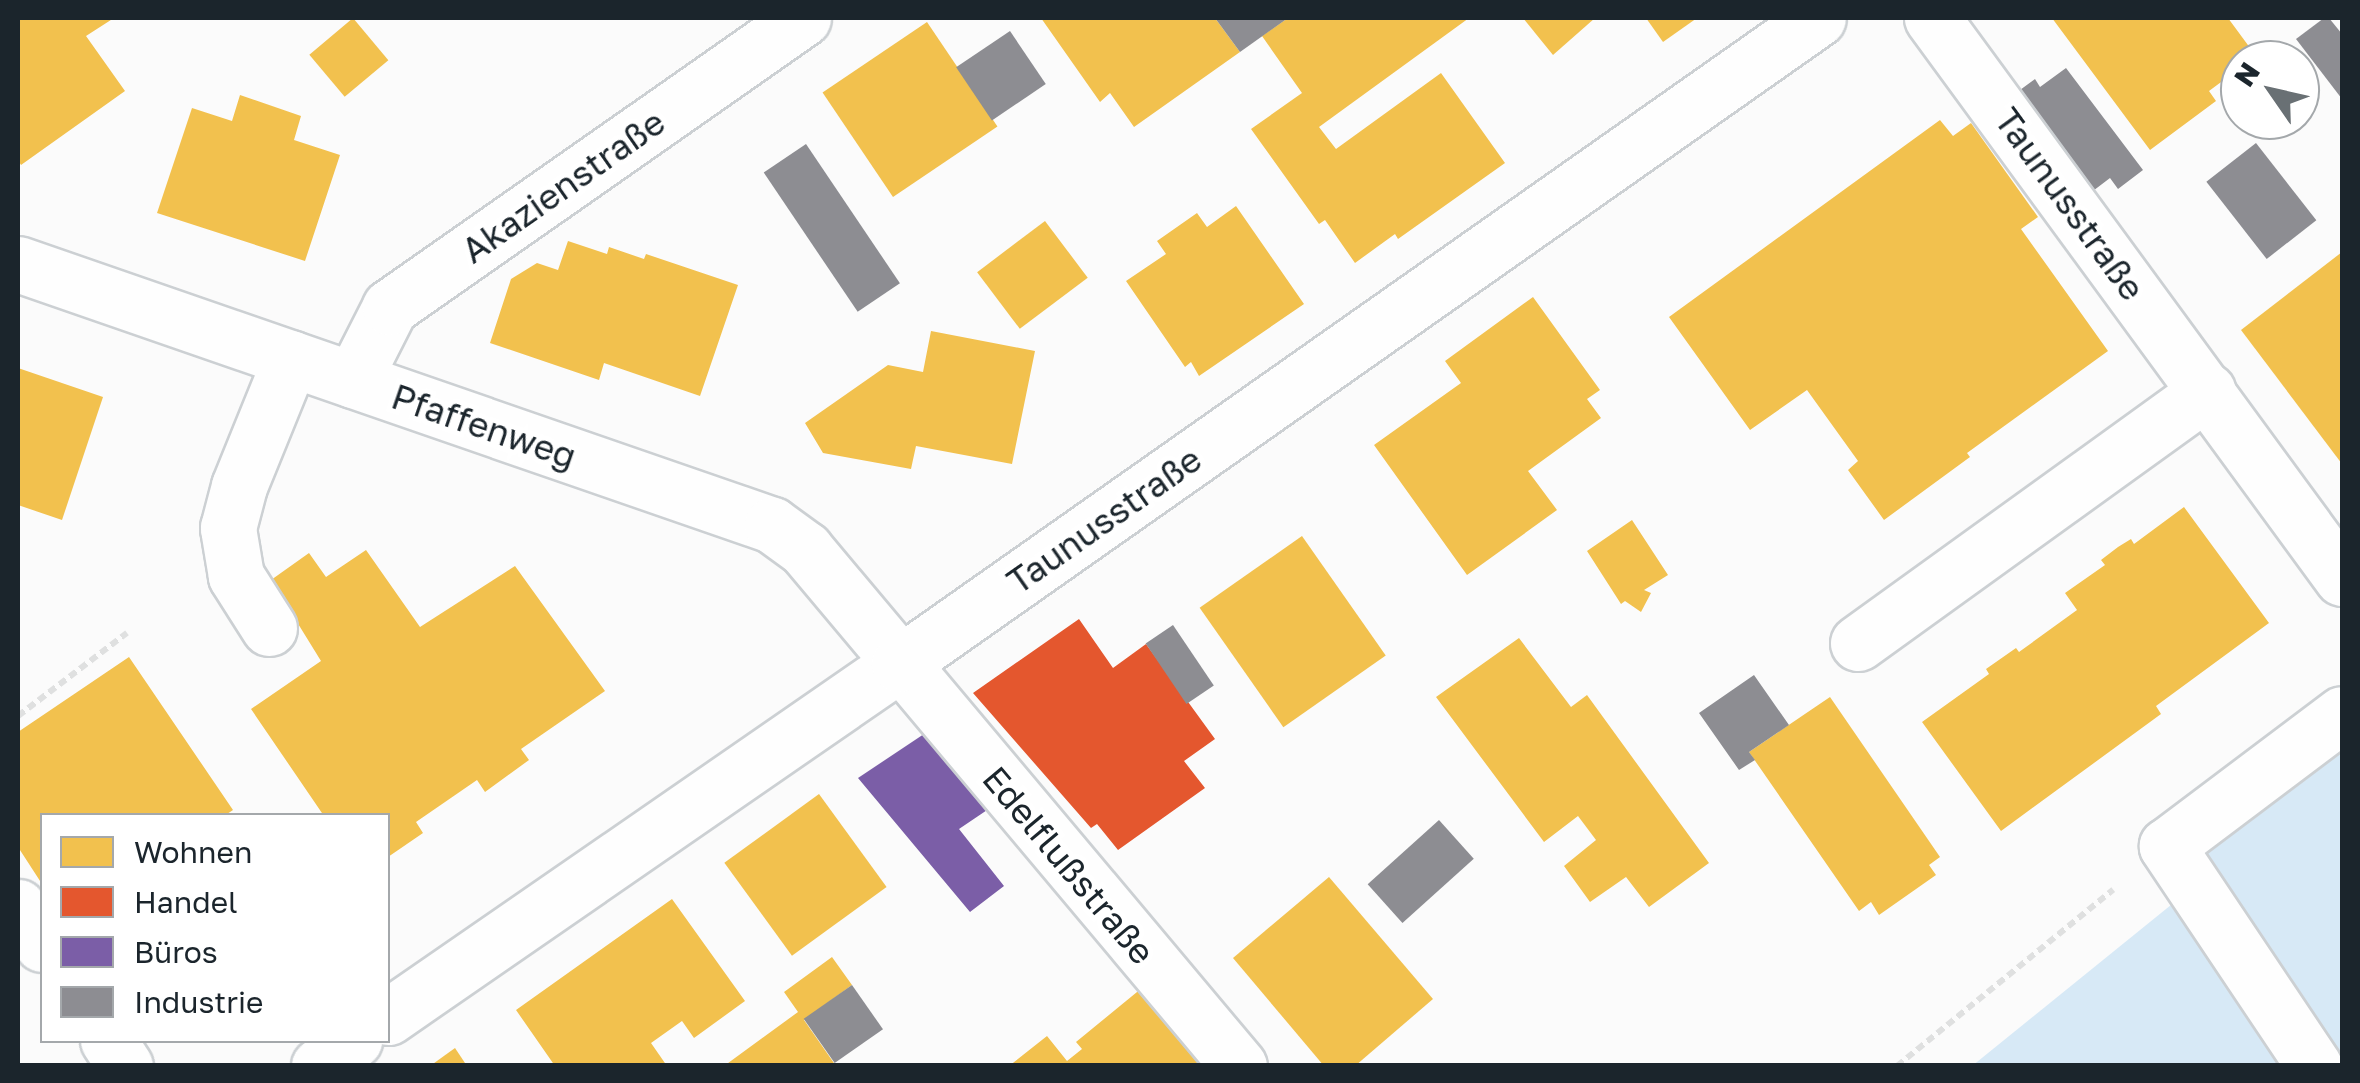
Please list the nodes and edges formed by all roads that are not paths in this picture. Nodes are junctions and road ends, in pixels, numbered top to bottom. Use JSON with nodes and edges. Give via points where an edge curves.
{"nodes":[{"id":1,"x":803,"y":18,"type":"edge"},
{"id":2,"x":1818,"y":18,"type":"edge"},
{"id":3,"x":1932,"y":18,"type":"edge"},
{"id":4,"x":18,"y":264,"type":"edge"},
{"id":5,"x":291,"y":358,"type":"junction"},
{"id":6,"x":353,"y":380,"type":"junction"},
{"id":7,"x":2208,"y":391,"type":"junction"},
{"id":8,"x":2342,"y":578,"type":"edge"},
{"id":9,"x":269,"y":628,"type":"dead end"},
{"id":10,"x":1858,"y":643,"type":"dead end"},
{"id":11,"x":899,"y":664,"type":"junction"},
{"id":12,"x":2342,"y":714,"type":"edge"},
{"id":13,"x":18,"y":907,"type":"edge"},
{"id":14,"x":40,"y":941,"type":"edge"},
{"id":15,"x":390,"y":1016,"type":"edge"},
{"id":16,"x":110,"y":1043,"type":"edge"},
{"id":17,"x":350,"y":1043,"type":"edge"},
{"id":18,"x":124,"y":1066,"type":"edge"},
{"id":19,"x":319,"y":1066,"type":"edge"},
{"id":20,"x":1239,"y":1066,"type":"edge"},
{"id":21,"x":2314,"y":1066,"type":"edge"}],
"edges":[{"from":1,"to":6,"type":"street","name":"Akazienstraße","via":[[390,307]]},
{"from":2,"to":11,"type":"street","name":"Taunusstraße"},
{"from":3,"to":7,"type":"street","name":"Taunusstraße"},
{"from":4,"to":5,"type":"street","name":"Pfaffenweg"},
{"from":5,"to":6,"type":"street","name":"Pfaffenweg"},
{"from":5,"to":9,"type":"street","via":[[228,528],[236,576]]},
{"from":6,"to":11,"type":"street","name":"Pfaffenweg","via":[[772,524],[806,549]]},
{"from":7,"to":8,"type":"street","name":"Taunusstraße"},
{"from":7,"to":10,"type":"street"},
{"from":11,"to":15,"type":"street","name":"Taunusstraße"},
{"from":11,"to":20,"type":"street","name":"Edelflußstraße"},
{"from":12,"to":21,"type":"street","via":[[2167,846]]},
{"from":13,"to":14,"type":"street"},
{"from":16,"to":18,"type":"street"},
{"from":17,"to":19,"type":"street"}]}
